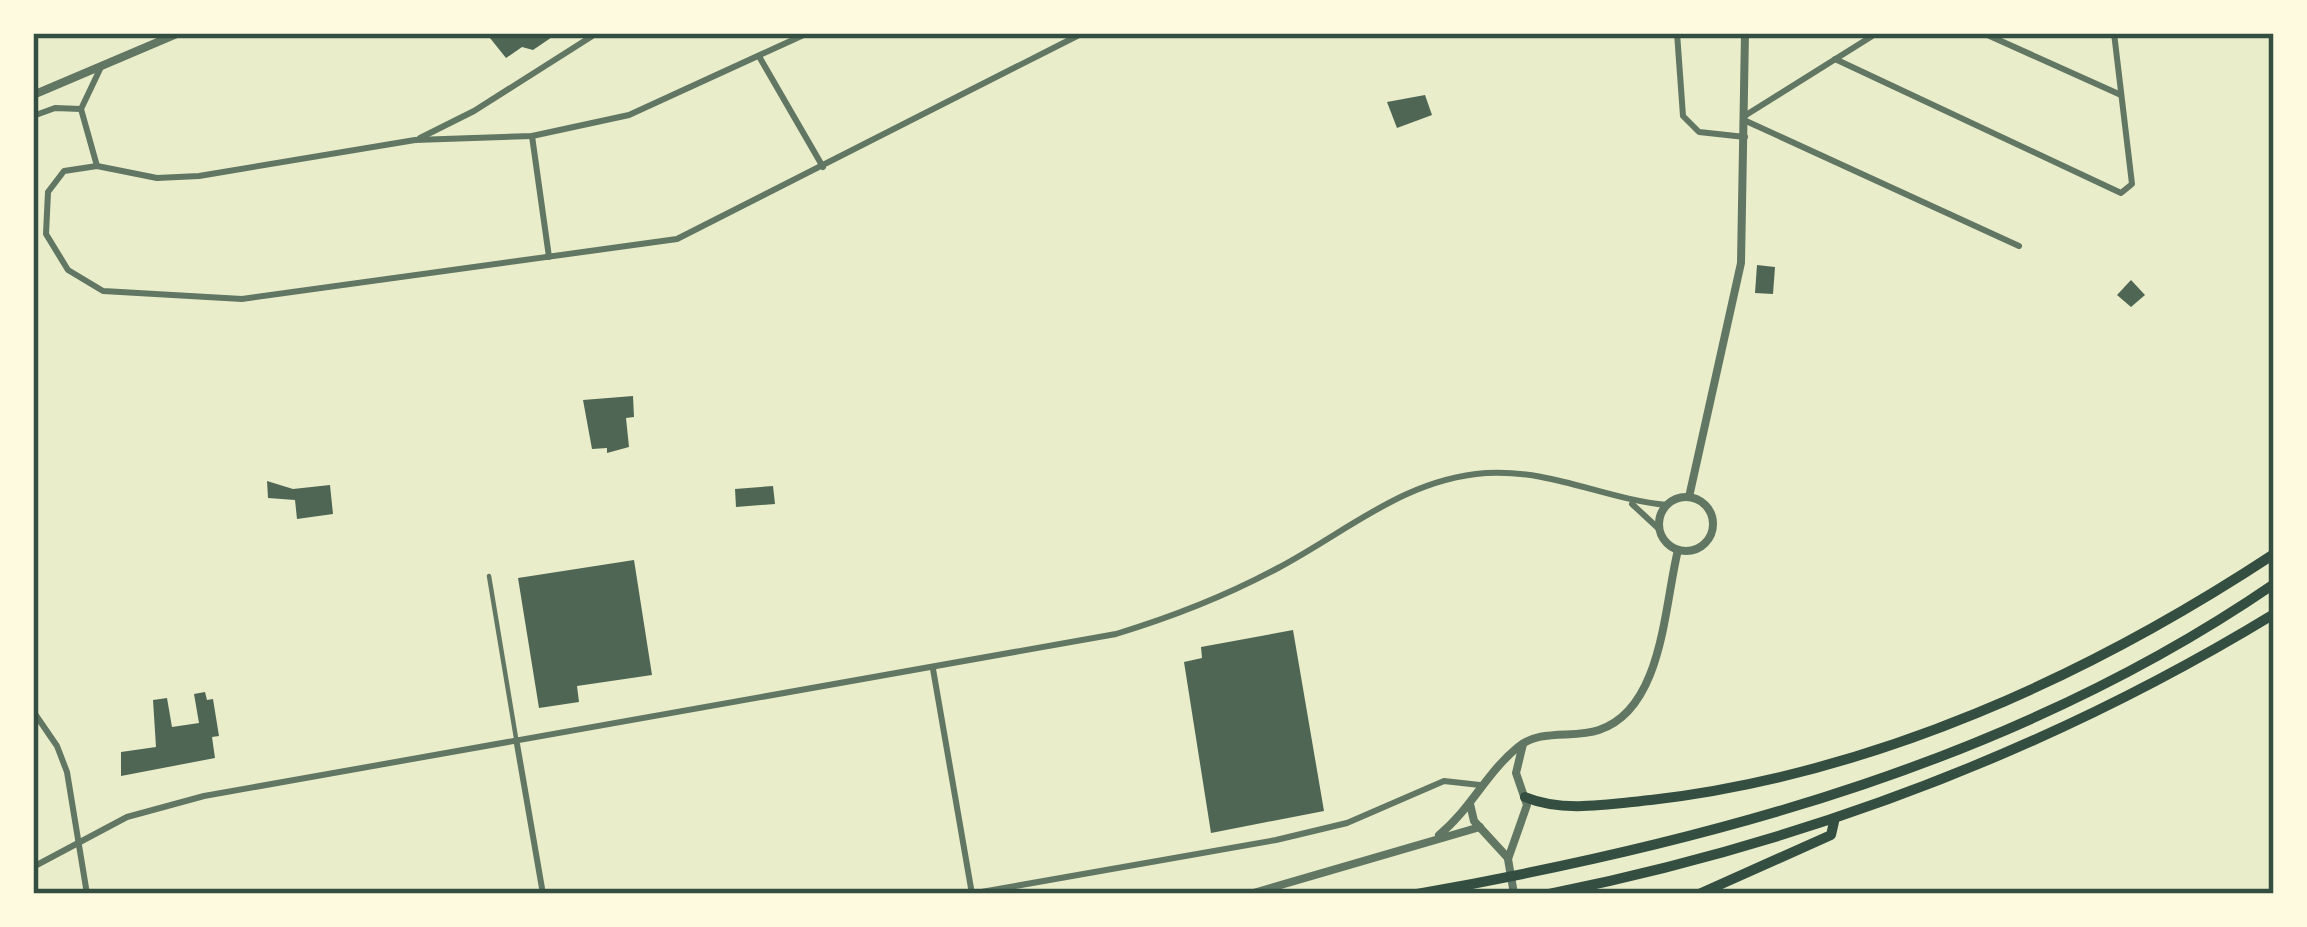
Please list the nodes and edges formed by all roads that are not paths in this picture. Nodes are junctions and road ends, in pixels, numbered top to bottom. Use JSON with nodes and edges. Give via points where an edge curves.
{"nodes":[{"id":1,"x":179,"y":33,"type":"edge"},
{"id":2,"x":597,"y":33,"type":"edge"},
{"id":3,"x":808,"y":33,"type":"edge"},
{"id":4,"x":1083,"y":33,"type":"edge"},
{"id":5,"x":1677,"y":33,"type":"edge"},
{"id":6,"x":1744,"y":33,"type":"edge"},
{"id":7,"x":1877,"y":33,"type":"edge"},
{"id":8,"x":1983,"y":33,"type":"edge"},
{"id":9,"x":2114,"y":33,"type":"edge"},
{"id":10,"x":760,"y":58,"type":"junction"},
{"id":11,"x":1835,"y":59,"type":"junction"},
{"id":12,"x":101,"y":67,"type":"junction"},
{"id":13,"x":33,"y":95,"type":"edge"},
{"id":14,"x":2121,"y":95,"type":"junction"},
{"id":15,"x":80,"y":109,"type":"junction"},
{"id":16,"x":33,"y":116,"type":"edge"},
{"id":17,"x":1746,"y":118,"type":"junction"},
{"id":18,"x":532,"y":136,"type":"junction"},
{"id":19,"x":1745,"y":137,"type":"junction"},
{"id":20,"x":415,"y":140,"type":"junction"},
{"id":21,"x":97,"y":166,"type":"junction"},
{"id":22,"x":823,"y":167,"type":"junction"},
{"id":23,"x":2020,"y":246,"type":"dead end"},
{"id":24,"x":549,"y":256,"type":"junction"},
{"id":25,"x":1689,"y":497,"type":"junction"},
{"id":26,"x":1630,"y":501,"type":"junction"},
{"id":27,"x":1666,"y":505,"type":"junction"},
{"id":28,"x":1659,"y":530,"type":"junction"},
{"id":29,"x":1678,"y":550,"type":"junction"},
{"id":30,"x":2274,"y":554,"type":"edge"},
{"id":31,"x":489,"y":576,"type":"dead end"},
{"id":32,"x":2274,"y":584,"type":"edge"},
{"id":33,"x":2274,"y":614,"type":"edge"},
{"id":34,"x":933,"y":669,"type":"junction"},
{"id":35,"x":33,"y":711,"type":"edge"},
{"id":36,"x":1522,"y":743,"type":"junction"},
{"id":37,"x":517,"y":744,"type":"junction"},
{"id":38,"x":1492,"y":778,"type":"junction"},
{"id":39,"x":1480,"y":784,"type":"junction"},
{"id":40,"x":1521,"y":791,"type":"junction"},
{"id":41,"x":1470,"y":804,"type":"junction"},
{"id":42,"x":1834,"y":822,"type":"junction"},
{"id":43,"x":1516,"y":828,"type":"junction"},
{"id":44,"x":1485,"y":830,"type":"junction"},
{"id":45,"x":1438,"y":835,"type":"junction"},
{"id":46,"x":78,"y":842,"type":"junction"},
{"id":47,"x":1508,"y":860,"type":"junction"},
{"id":48,"x":33,"y":867,"type":"edge"},
{"id":49,"x":87,"y":894,"type":"edge"},
{"id":50,"x":543,"y":894,"type":"edge"},
{"id":51,"x":971,"y":894,"type":"edge"},
{"id":52,"x":1250,"y":894,"type":"edge"},
{"id":53,"x":1417,"y":894,"type":"edge"},
{"id":54,"x":1514,"y":894,"type":"edge"},
{"id":55,"x":1549,"y":894,"type":"edge"},
{"id":56,"x":1699,"y":894,"type":"edge"}],
"edges":[{"from":1,"to":12,"type":"street"},
{"from":2,"to":20,"type":"street"},
{"from":3,"to":10,"type":"street"},
{"from":4,"to":22,"type":"street"},
{"from":5,"to":19,"type":"street","via":[[1683,116],[1699,132]]},
{"from":6,"to":17,"type":"street"},
{"from":7,"to":11,"type":"street"},
{"from":8,"to":14,"type":"street"},
{"from":9,"to":14,"type":"street"},
{"from":10,"to":18,"type":"street","via":[[628,116]]},
{"from":10,"to":22,"type":"street"},
{"from":11,"to":14,"type":"street","via":[[2121,193],[2132,184]]},
{"from":11,"to":17,"type":"street"},
{"from":12,"to":13,"type":"street"},
{"from":12,"to":15,"type":"street"},
{"from":15,"to":16,"type":"street"},
{"from":15,"to":21,"type":"street"},
{"from":17,"to":19,"type":"street"},
{"from":17,"to":23,"type":"street"},
{"from":18,"to":20,"type":"street"},
{"from":18,"to":24,"type":"street"},
{"from":19,"to":25,"type":"street","via":[[1742,262]]},
{"from":20,"to":21,"type":"street","via":[[199,176],[157,178]]},
{"from":21,"to":24,"type":"street","via":[[64,171],[48,192],[46,234],[68,269],[103,291],[242,299]]},
{"from":22,"to":24,"type":"street","via":[[677,239]]},
{"from":25,"to":27,"type":"street"},
{"from":25,"to":29,"type":"street","via":[[1710,511],[1713,530],[1703,546]]},
{"from":26,"to":27,"type":"street"},
{"from":26,"to":28,"type":"street"},
{"from":26,"to":34,"type":"street","via":[[1559,477],[1489,473],[1442,481],[1404,492],[1282,566],[1186,611],[1094,640]]},
{"from":27,"to":28,"type":"street"},
{"from":28,"to":29,"type":"street"},
{"from":29,"to":36,"type":"street","via":[[1650,671],[1630,711],[1599,730]]},
{"from":30,"to":40,"type":"highway","via":[[2053,678],[1847,760],[1654,799],[1564,806]]},
{"from":31,"to":37,"type":"street"},
{"from":32,"to":53,"type":"highway","via":[[2073,698],[1888,777],[1654,848]]},
{"from":33,"to":42,"type":"highway","via":[[2051,737]]},
{"from":34,"to":37,"type":"street"},
{"from":34,"to":51,"type":"street"},
{"from":35,"to":46,"type":"street","via":[[62,758]]},
{"from":36,"to":38,"type":"street"},
{"from":36,"to":40,"type":"street"},
{"from":37,"to":46,"type":"street","via":[[204,796],[127,817]]},
{"from":37,"to":50,"type":"street"},
{"from":38,"to":39,"type":"street"},
{"from":38,"to":40,"type":"street"},
{"from":39,"to":41,"type":"street"},
{"from":39,"to":51,"type":"street","via":[[1444,781],[1347,823]]},
{"from":40,"to":43,"type":"street","via":[[1526,814]]},
{"from":41,"to":44,"type":"street"},
{"from":41,"to":45,"type":"street"},
{"from":42,"to":55,"type":"highway"},
{"from":42,"to":56,"type":"highway","via":[[1831,835]]},
{"from":43,"to":44,"type":"street"},
{"from":43,"to":47,"type":"street"},
{"from":44,"to":45,"type":"street"},
{"from":44,"to":47,"type":"street"},
{"from":45,"to":52,"type":"street"},
{"from":46,"to":48,"type":"street"},
{"from":46,"to":49,"type":"street"},
{"from":47,"to":54,"type":"street"}]}
